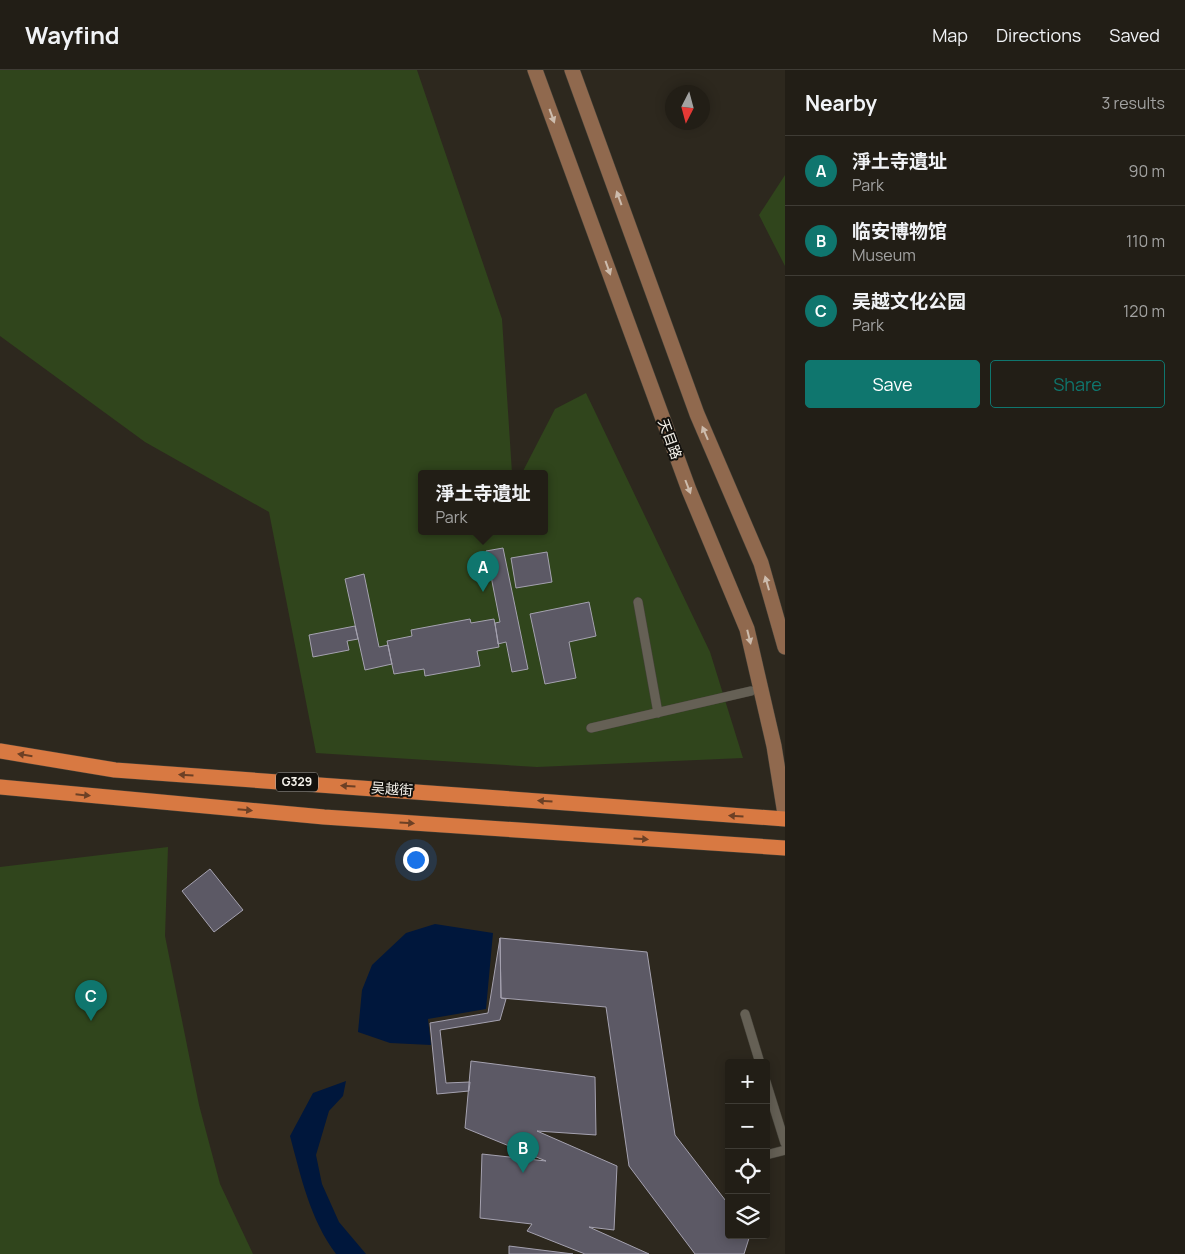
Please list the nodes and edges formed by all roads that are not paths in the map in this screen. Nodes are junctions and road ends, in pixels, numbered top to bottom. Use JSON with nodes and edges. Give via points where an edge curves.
{"nodes":[{"id":1,"x":535,"y":70,"type":"edge"},
{"id":2,"x":572,"y":70,"type":"edge"},
{"id":3,"x":638,"y":602,"type":"dead end"},
{"id":4,"x":785,"y":647,"type":"edge"},
{"id":5,"x":752,"y":691,"type":"dead end"},
{"id":6,"x":658,"y":712,"type":"junction"},
{"id":7,"x":591,"y":728,"type":"dead end"},
{"id":8,"x":0,"y":752,"type":"edge"},
{"id":9,"x":0,"y":787,"type":"edge"},
{"id":10,"x":785,"y":814,"type":"edge"},
{"id":11,"x":785,"y":819,"type":"edge"},
{"id":12,"x":785,"y":848,"type":"edge"},
{"id":13,"x":745,"y":1014,"type":"dead end"},
{"id":14,"x":759,"y":1059,"type":"edge"},
{"id":15,"x":770,"y":1095,"type":"edge"},
{"id":16,"x":785,"y":1143,"type":"edge"},
{"id":17,"x":785,"y":1150,"type":"edge"},
{"id":18,"x":770,"y":1154,"type":"edge"}],
"edges":[{"from":1,"to":10,"type":"main road","name":"天目路","one_way":true,"via":[[689,490],[747,629],[774,746]]},
{"from":4,"to":2,"type":"main road","one_way":true,"via":[[761,563],[697,414]]},
{"from":3,"to":6,"type":"lane"},
{"from":5,"to":6,"type":"lane"},
{"from":6,"to":7,"type":"lane"},
{"from":11,"to":8,"type":"highway","name":"吴越街","number":"G329","one_way":true,"via":[[115,770]]},
{"from":9,"to":12,"type":"highway","one_way":true,"via":[[324,817]]},
{"from":13,"to":14,"type":"lane"},
{"from":15,"to":16,"type":"lane"},
{"from":17,"to":18,"type":"lane"}]}
